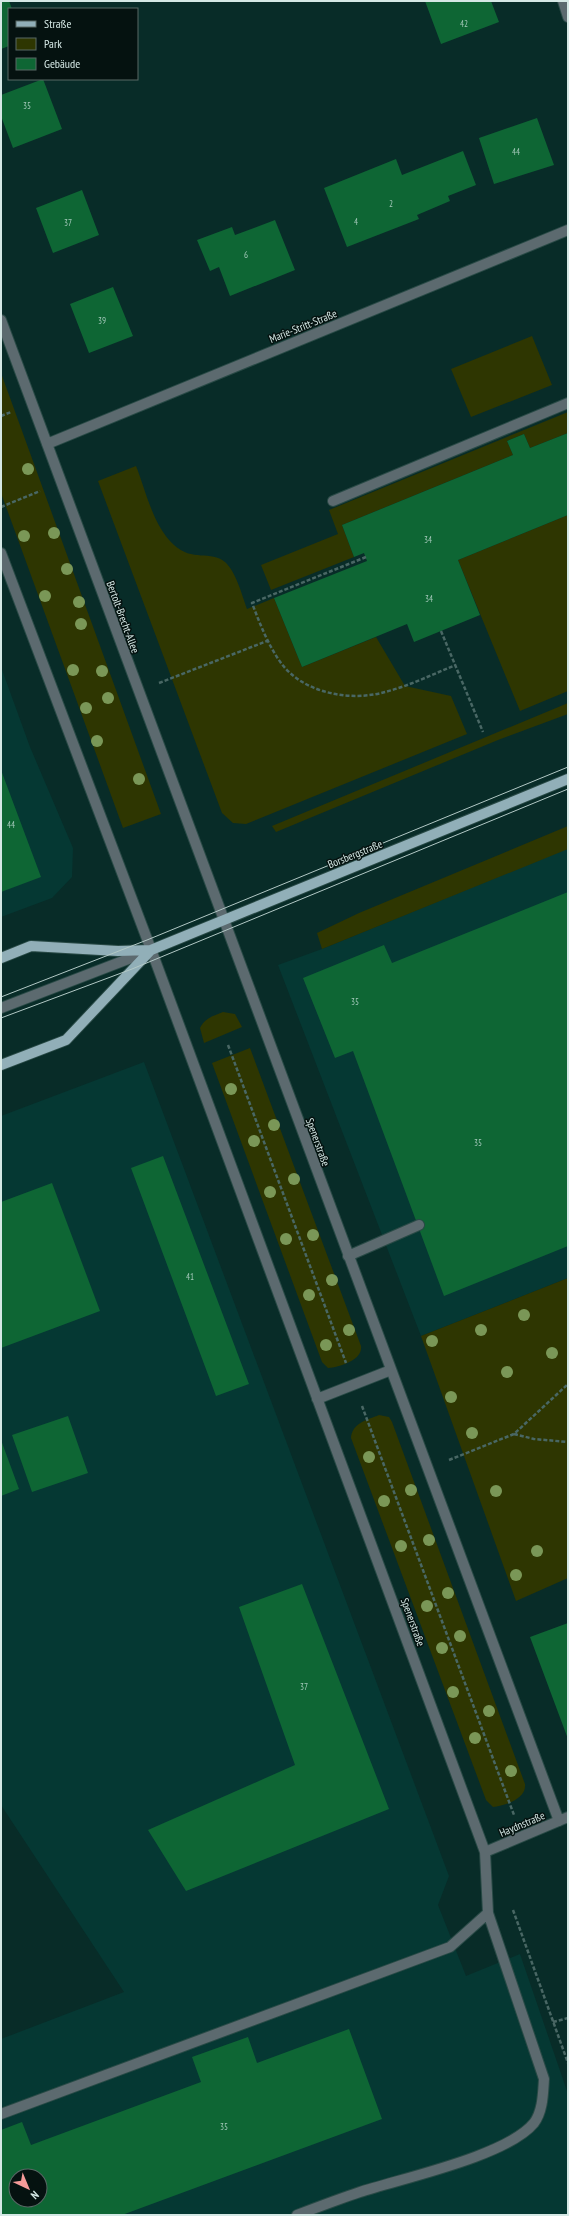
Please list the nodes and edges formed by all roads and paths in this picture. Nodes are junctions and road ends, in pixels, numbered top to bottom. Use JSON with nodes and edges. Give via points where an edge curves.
{"nodes":[{"id":1,"x":563,"y":1,"type":"edge"},
{"id":2,"x":568,"y":17,"type":"edge"},
{"id":3,"x":568,"y":230,"type":"edge"},
{"id":4,"x":1,"y":320,"type":"edge"},
{"id":5,"x":568,"y":403,"type":"edge"},
{"id":6,"x":47,"y":444,"type":"junction"},
{"id":7,"x":61,"y":482,"type":"junction"},
{"id":8,"x":333,"y":501,"type":"dead end"},
{"id":9,"x":1,"y":507,"type":"edge"},
{"id":10,"x":1,"y":553,"type":"edge"},
{"id":11,"x":366,"y":557,"type":"dead end"},
{"id":12,"x":441,"y":630,"type":"dead end"},
{"id":13,"x":267,"y":641,"type":"junction"},
{"id":14,"x":456,"y":665,"type":"junction"},
{"id":15,"x":165,"y":681,"type":"dead end"},
{"id":16,"x":483,"y":732,"type":"dead end"},
{"id":17,"x":568,"y":779,"type":"edge"},
{"id":18,"x":224,"y":921,"type":"junction"},
{"id":19,"x":151,"y":950,"type":"junction"},
{"id":20,"x":1,"y":958,"type":"edge"},
{"id":21,"x":1,"y":1008,"type":"edge"},
{"id":22,"x":228,"y":1045,"type":"dead end"},
{"id":23,"x":1,"y":1065,"type":"edge"},
{"id":24,"x":419,"y":1225,"type":"dead end"},
{"id":25,"x":348,"y":1256,"type":"junction"},
{"id":26,"x":391,"y":1370,"type":"junction"},
{"id":27,"x":568,"y":1384,"type":"edge"},
{"id":28,"x":354,"y":1385,"type":"junction"},
{"id":29,"x":317,"y":1399,"type":"junction"},
{"id":30,"x":514,"y":1434,"type":"junction"},
{"id":31,"x":568,"y":1442,"type":"edge"},
{"id":32,"x":428,"y":1469,"type":"junction"},
{"id":33,"x":563,"y":1819,"type":"edge"},
{"id":34,"x":522,"y":1836,"type":"junction"},
{"id":35,"x":485,"y":1852,"type":"junction"},
{"id":36,"x":488,"y":1913,"type":"junction"},
{"id":37,"x":568,"y":2018,"type":"edge"},
{"id":38,"x":553,"y":2022,"type":"dead end"},
{"id":39,"x":1,"y":2114,"type":"edge"},
{"id":40,"x":297,"y":2215,"type":"edge"}],
"edges":[{"from":1,"to":2,"type":"street"},
{"from":3,"to":6,"type":"street","name":"Marie-Stritt-Straße"},
{"from":4,"to":6,"type":"street","name":"Bertolt-Brecht-Allee"},
{"from":5,"to":8,"type":"street"},
{"from":6,"to":7,"type":"street","name":"Bertolt-Brecht-Allee"},
{"from":7,"to":9,"type":"path"},
{"from":7,"to":18,"type":"street","name":"Bertolt-Brecht-Allee"},
{"from":10,"to":19,"type":"street"},
{"from":11,"to":13,"type":"path","via":[[252,603]]},
{"from":12,"to":14,"type":"path"},
{"from":13,"to":14,"type":"path","via":[[282,664],[299,679],[326,692],[352,696],[384,692]]},
{"from":13,"to":15,"type":"path"},
{"from":14,"to":16,"type":"path"},
{"from":17,"to":18,"type":"main road","name":"Borsbergstraße"},
{"from":18,"to":19,"type":"main road","name":"Borsbergstraße"},
{"from":18,"to":25,"type":"street","name":"Spenerstraße"},
{"from":19,"to":20,"type":"main road","name":"Borsbergstraße","via":[[118,951],[31,946]]},
{"from":19,"to":21,"type":"street"},
{"from":19,"to":23,"type":"main road","name":"Borsbergstraße","via":[[66,1040]]},
{"from":19,"to":29,"type":"street","name":"Spenerstraße"},
{"from":22,"to":28,"type":"path"},
{"from":24,"to":25,"type":"street"},
{"from":25,"to":26,"type":"street","name":"Spenerstraße"},
{"from":26,"to":28,"type":"street"},
{"from":26,"to":32,"type":"street","name":"Spenerstraße"},
{"from":27,"to":30,"type":"path"},
{"from":28,"to":29,"type":"street"},
{"from":28,"to":34,"type":"path"},
{"from":29,"to":35,"type":"street","name":"Spenerstraße"},
{"from":30,"to":31,"type":"path","via":[[534,1439]]},
{"from":30,"to":32,"type":"path"},
{"from":32,"to":33,"type":"street","name":"Spenerstraße"},
{"from":33,"to":34,"type":"street","name":"Haydnstraße"},
{"from":34,"to":35,"type":"street","name":"Haydnstraße"},
{"from":35,"to":36,"type":"street","name":"Spenerstraße"},
{"from":36,"to":39,"type":"street","via":[[450,1947]]},
{"from":36,"to":40,"type":"street","name":"Spenerstraße","via":[[544,2079],[542,2102],[535,2122],[520,2137],[500,2147]]},
{"from":37,"to":38,"type":"path"}]}
